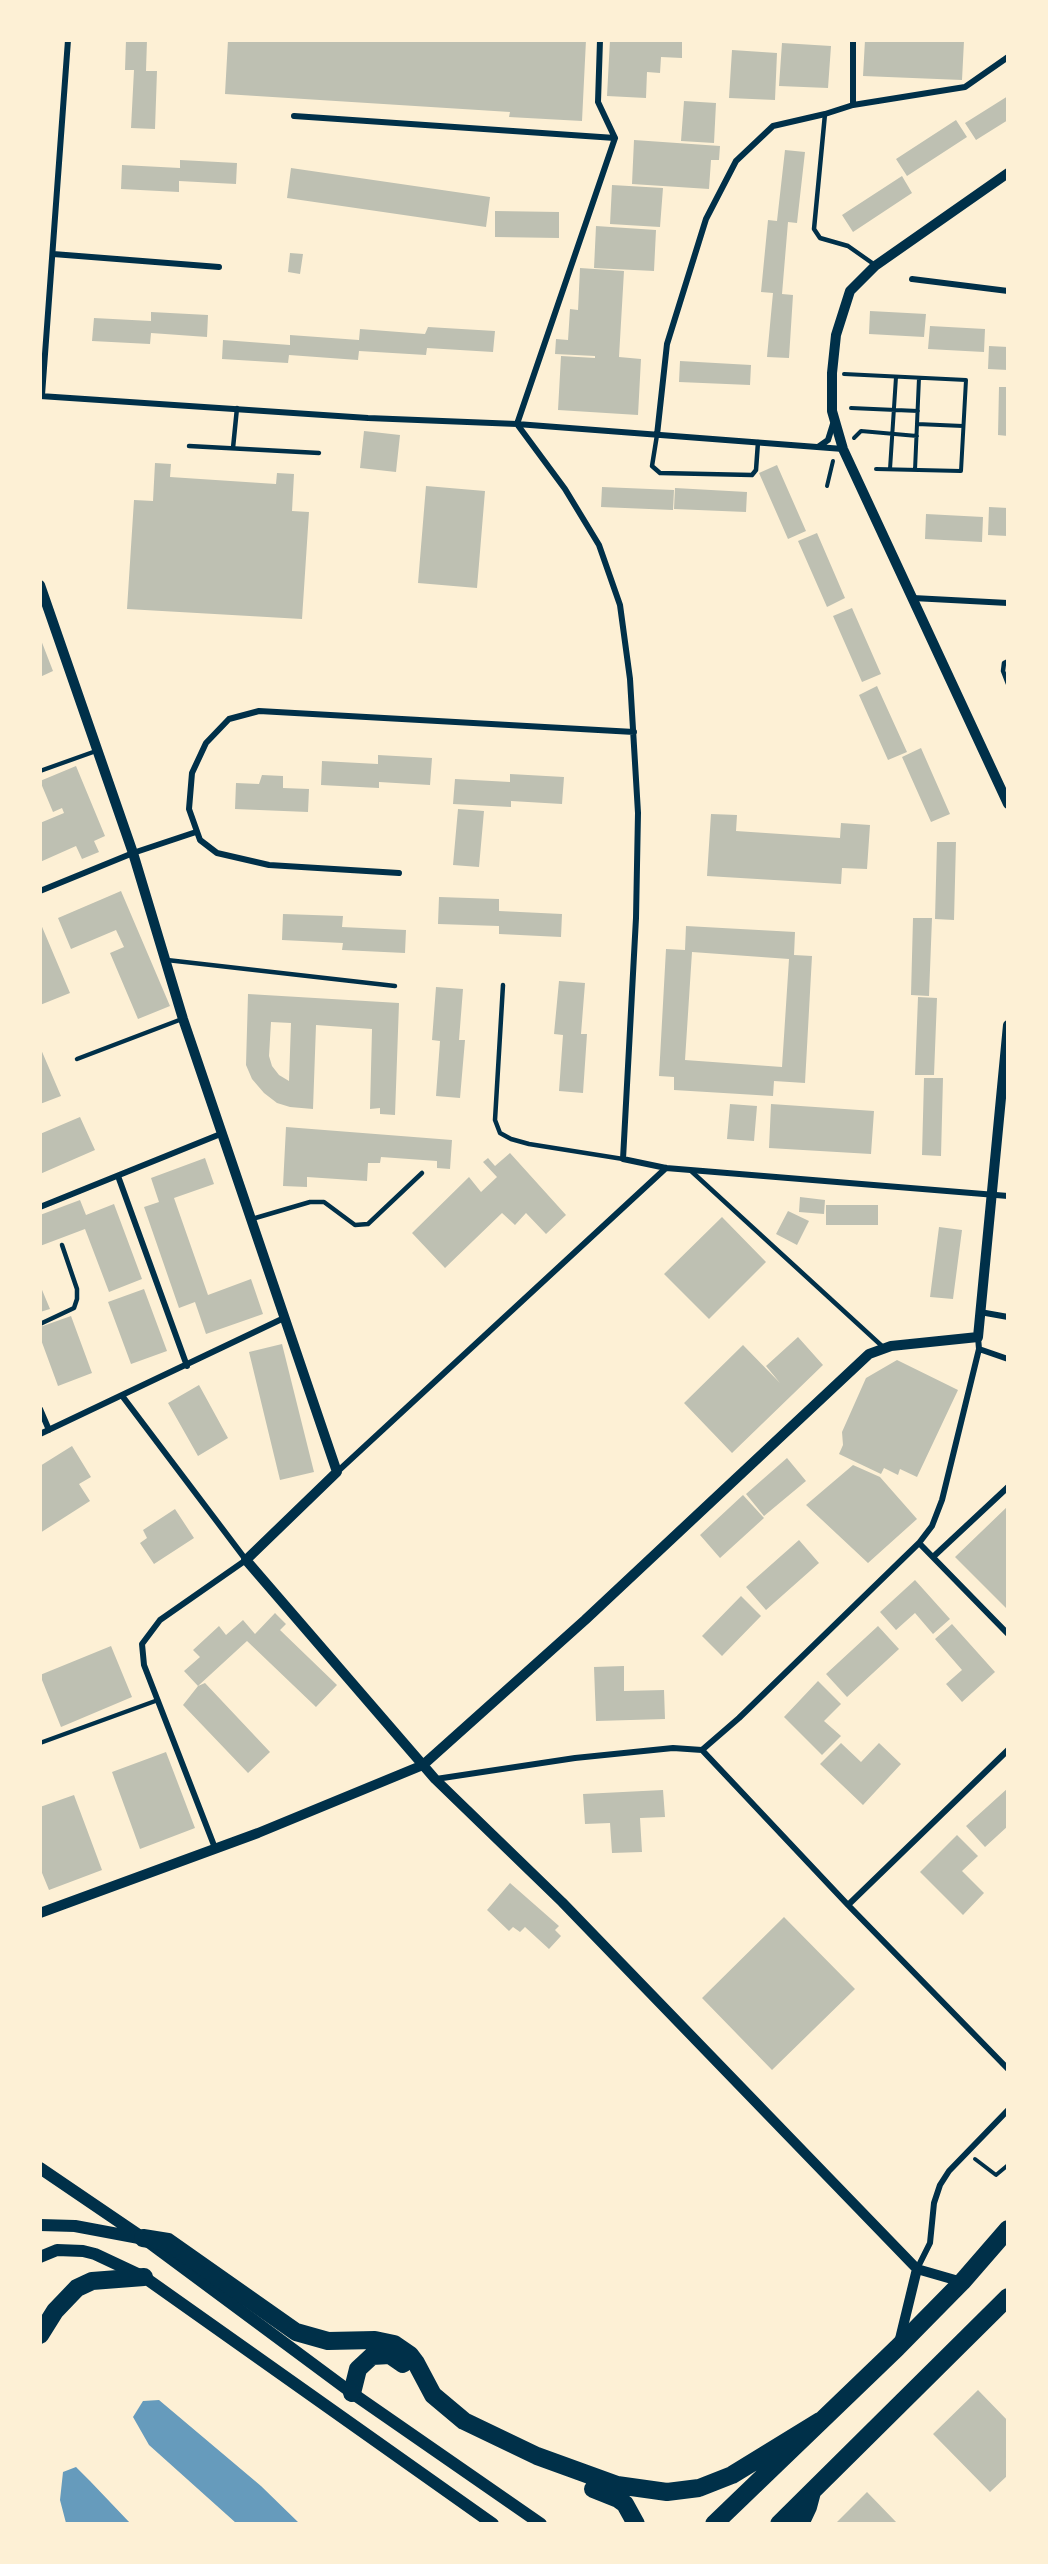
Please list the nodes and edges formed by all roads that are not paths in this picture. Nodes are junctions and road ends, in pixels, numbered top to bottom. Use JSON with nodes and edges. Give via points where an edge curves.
{"nodes":[{"id":1,"x":68,"y":40,"type":"edge"},
{"id":2,"x":600,"y":40,"type":"edge"},
{"id":3,"x":853,"y":40,"type":"edge"},
{"id":4,"x":1008,"y":57,"type":"edge"},
{"id":5,"x":853,"y":105,"type":"junction"},
{"id":6,"x":825,"y":114,"type":"junction"},
{"id":7,"x":294,"y":116,"type":"dead end"},
{"id":8,"x":615,"y":138,"type":"junction"},
{"id":9,"x":1008,"y":173,"type":"edge"},
{"id":10,"x":53,"y":254,"type":"junction"},
{"id":11,"x":875,"y":266,"type":"junction"},
{"id":12,"x":219,"y":267,"type":"dead end"},
{"id":13,"x":912,"y":279,"type":"dead end"},
{"id":14,"x":1008,"y":291,"type":"edge"},
{"id":15,"x":41,"y":395,"type":"edge"},
{"id":16,"x":237,"y":408,"type":"junction"},
{"id":17,"x":834,"y":421,"type":"junction"},
{"id":18,"x":517,"y":424,"type":"junction"},
{"id":19,"x":657,"y":435,"type":"junction"},
{"id":20,"x":758,"y":442,"type":"junction"},
{"id":21,"x":189,"y":446,"type":"dead end"},
{"id":22,"x":817,"y":447,"type":"junction"},
{"id":23,"x":233,"y":448,"type":"junction"},
{"id":24,"x":843,"y":449,"type":"junction"},
{"id":25,"x":319,"y":453,"type":"dead end"},
{"id":26,"x":40,"y":585,"type":"edge"},
{"id":27,"x":913,"y":598,"type":"junction"},
{"id":28,"x":1008,"y":603,"type":"edge"},
{"id":29,"x":1008,"y":661,"type":"edge"},
{"id":30,"x":1008,"y":684,"type":"edge"},
{"id":31,"x":634,"y":732,"type":"junction"},
{"id":32,"x":99,"y":751,"type":"junction"},
{"id":33,"x":40,"y":771,"type":"edge"},
{"id":34,"x":1008,"y":804,"type":"edge"},
{"id":35,"x":195,"y":832,"type":"junction"},
{"id":36,"x":133,"y":853,"type":"junction"},
{"id":37,"x":399,"y":873,"type":"dead end"},
{"id":38,"x":40,"y":891,"type":"edge"},
{"id":39,"x":167,"y":960,"type":"junction"},
{"id":40,"x":395,"y":986,"type":"dead end"},
{"id":41,"x":503,"y":986,"type":"dead end"},
{"id":42,"x":183,"y":1019,"type":"junction"},
{"id":43,"x":1008,"y":1025,"type":"edge"},
{"id":44,"x":77,"y":1059,"type":"dead end"},
{"id":45,"x":1003,"y":1111,"type":"edge"},
{"id":46,"x":223,"y":1133,"type":"junction"},
{"id":47,"x":623,"y":1159,"type":"junction"},
{"id":48,"x":666,"y":1168,"type":"junction"},
{"id":49,"x":689,"y":1170,"type":"junction"},
{"id":50,"x":422,"y":1173,"type":"dead end"},
{"id":51,"x":118,"y":1176,"type":"junction"},
{"id":52,"x":990,"y":1195,"type":"junction"},
{"id":53,"x":1008,"y":1196,"type":"edge"},
{"id":54,"x":40,"y":1207,"type":"edge"},
{"id":55,"x":252,"y":1219,"type":"junction"},
{"id":56,"x":62,"y":1245,"type":"dead end"},
{"id":57,"x":980,"y":1312,"type":"junction"},
{"id":58,"x":1008,"y":1317,"type":"edge"},
{"id":59,"x":284,"y":1318,"type":"junction"},
{"id":60,"x":40,"y":1324,"type":"edge"},
{"id":61,"x":978,"y":1337,"type":"junction"},
{"id":62,"x":885,"y":1348,"type":"junction"},
{"id":63,"x":980,"y":1349,"type":"junction"},
{"id":64,"x":1008,"y":1359,"type":"edge"},
{"id":65,"x":187,"y":1366,"type":"junction"},
{"id":66,"x":123,"y":1397,"type":"junction"},
{"id":67,"x":40,"y":1409,"type":"edge"},
{"id":68,"x":49,"y":1430,"type":"junction"},
{"id":69,"x":40,"y":1434,"type":"edge"},
{"id":70,"x":337,"y":1472,"type":"junction"},
{"id":71,"x":1008,"y":1487,"type":"edge"},
{"id":72,"x":919,"y":1543,"type":"junction"},
{"id":73,"x":933,"y":1557,"type":"junction"},
{"id":74,"x":246,"y":1560,"type":"junction"},
{"id":75,"x":1008,"y":1634,"type":"edge"},
{"id":76,"x":158,"y":1700,"type":"junction"},
{"id":77,"x":40,"y":1743,"type":"edge"},
{"id":78,"x":702,"y":1750,"type":"junction"},
{"id":79,"x":1008,"y":1750,"type":"edge"},
{"id":80,"x":423,"y":1765,"type":"junction"},
{"id":81,"x":435,"y":1779,"type":"junction"},
{"id":82,"x":215,"y":1848,"type":"junction"},
{"id":83,"x":848,"y":1905,"type":"junction"},
{"id":84,"x":40,"y":1913,"type":"edge"},
{"id":85,"x":1008,"y":2069,"type":"edge"},
{"id":86,"x":1008,"y":2110,"type":"edge"},
{"id":87,"x":40,"y":2168,"type":"edge"},
{"id":88,"x":40,"y":2225,"type":"edge"},
{"id":89,"x":1008,"y":2229,"type":"edge"},
{"id":90,"x":143,"y":2238,"type":"junction"},
{"id":91,"x":40,"y":2257,"type":"edge"},
{"id":92,"x":917,"y":2269,"type":"junction"},
{"id":93,"x":144,"y":2277,"type":"junction"},
{"id":94,"x":962,"y":2282,"type":"junction"},
{"id":95,"x":1008,"y":2297,"type":"edge"},
{"id":96,"x":40,"y":2335,"type":"edge"},
{"id":97,"x":897,"y":2348,"type":"junction"},
{"id":98,"x":352,"y":2393,"type":"junction"},
{"id":99,"x":820,"y":2421,"type":"junction"},
{"id":100,"x":812,"y":2490,"type":"junction"},
{"id":101,"x":493,"y":2523,"type":"edge"},
{"id":102,"x":541,"y":2523,"type":"edge"},
{"id":103,"x":636,"y":2523,"type":"edge"},
{"id":104,"x":714,"y":2523,"type":"edge"},
{"id":105,"x":779,"y":2523,"type":"edge"},
{"id":106,"x":800,"y":2523,"type":"edge"}],
"edges":[{"from":1,"to":10,"type":"street"},
{"from":2,"to":8,"type":"street","via":[[598,102]]},
{"from":3,"to":5,"type":"street"},
{"from":4,"to":5,"type":"street","via":[[964,87]]},
{"from":5,"to":6,"type":"street"},
{"from":6,"to":11,"type":"lane","via":[[814,229],[820,238],[848,246]]},
{"from":6,"to":19,"type":"street","via":[[773,126],[736,161],[706,219],[676,311],[667,344]]},
{"from":7,"to":8,"type":"street"},
{"from":8,"to":18,"type":"street"},
{"from":9,"to":11,"type":"street"},
{"from":10,"to":12,"type":"street"},
{"from":10,"to":15,"type":"street"},
{"from":11,"to":17,"type":"street","via":[[850,291],[836,335],[832,373]]},
{"from":13,"to":14,"type":"street"},
{"from":15,"to":16,"type":"street"},
{"from":16,"to":18,"type":"street"},
{"from":16,"to":23,"type":"lane"},
{"from":17,"to":22,"type":"street","via":[[828,440]]},
{"from":17,"to":24,"type":"street"},
{"from":18,"to":19,"type":"street"},
{"from":18,"to":31,"type":"street","via":[[599,544],[620,604]]},
{"from":19,"to":20,"type":"street"},
{"from":19,"to":20,"type":"lane","via":[[652,466],[660,473],[752,474],[756,470]]},
{"from":20,"to":22,"type":"street"},
{"from":21,"to":23,"type":"lane"},
{"from":22,"to":24,"type":"street"},
{"from":23,"to":25,"type":"lane"},
{"from":24,"to":27,"type":"street"},
{"from":26,"to":32,"type":"street"},
{"from":27,"to":28,"type":"street"},
{"from":27,"to":34,"type":"street"},
{"from":29,"to":30,"type":"lane","via":[[1003,671]]},
{"from":31,"to":35,"type":"street","via":[[260,711],[229,719],[206,743],[192,773],[189,809]]},
{"from":31,"to":47,"type":"street","via":[[638,813],[636,918]]},
{"from":32,"to":33,"type":"lane"},
{"from":32,"to":36,"type":"street"},
{"from":35,"to":36,"type":"street"},
{"from":35,"to":37,"type":"street","via":[[217,853],[242,861]]},
{"from":36,"to":38,"type":"street"},
{"from":36,"to":39,"type":"street"},
{"from":39,"to":40,"type":"lane"},
{"from":39,"to":42,"type":"street"},
{"from":41,"to":47,"type":"lane","via":[[495,1120],[500,1133],[529,1144]]},
{"from":42,"to":44,"type":"lane"},
{"from":42,"to":46,"type":"street"},
{"from":43,"to":45,"type":"street"},
{"from":45,"to":52,"type":"street"},
{"from":46,"to":51,"type":"street"},
{"from":46,"to":55,"type":"street"},
{"from":47,"to":48,"type":"street"},
{"from":48,"to":49,"type":"street"},
{"from":48,"to":70,"type":"street"},
{"from":49,"to":52,"type":"street"},
{"from":49,"to":62,"type":"lane"},
{"from":50,"to":55,"type":"lane","via":[[368,1224],[355,1225],[324,1202],[310,1202]]},
{"from":51,"to":54,"type":"street"},
{"from":51,"to":65,"type":"street"},
{"from":52,"to":53,"type":"street"},
{"from":52,"to":57,"type":"street"},
{"from":55,"to":59,"type":"street"},
{"from":56,"to":60,"type":"lane","via":[[77,1299],[74,1308]]},
{"from":57,"to":58,"type":"street"},
{"from":57,"to":61,"type":"street"},
{"from":59,"to":65,"type":"street"},
{"from":59,"to":70,"type":"street"},
{"from":61,"to":62,"type":"street"},
{"from":61,"to":63,"type":"street"},
{"from":62,"to":80,"type":"street","via":[[869,1354],[843,1376],[585,1620]]},
{"from":63,"to":64,"type":"street"},
{"from":63,"to":72,"type":"street","via":[[942,1500],[932,1526]]},
{"from":65,"to":66,"type":"street"},
{"from":66,"to":68,"type":"street"},
{"from":66,"to":74,"type":"street"},
{"from":67,"to":68,"type":"street"},
{"from":68,"to":69,"type":"street"},
{"from":70,"to":74,"type":"street"},
{"from":71,"to":73,"type":"street"},
{"from":72,"to":73,"type":"street"},
{"from":72,"to":78,"type":"street"},
{"from":73,"to":75,"type":"street"},
{"from":74,"to":76,"type":"street","via":[[159,1620],[142,1644],[144,1665]]},
{"from":74,"to":80,"type":"street"},
{"from":76,"to":77,"type":"lane"},
{"from":76,"to":82,"type":"street"},
{"from":78,"to":81,"type":"street","via":[[674,1748],[586,1757]]},
{"from":78,"to":83,"type":"street"},
{"from":79,"to":83,"type":"street"},
{"from":80,"to":81,"type":"street"},
{"from":80,"to":82,"type":"street"},
{"from":81,"to":92,"type":"street","via":[[562,1902]]},
{"from":82,"to":84,"type":"street"},
{"from":83,"to":85,"type":"street"},
{"from":86,"to":92,"type":"street","via":[[940,2185],[930,2243]]},
{"from":87,"to":90,"type":"main road"},
{"from":88,"to":90,"type":"main road","via":[[75,2226]]},
{"from":89,"to":94,"type":"highway"},
{"from":90,"to":98,"type":"main road"},
{"from":90,"to":99,"type":"highway","via":[[168,2242],[296,2332],[328,2341],[375,2340],[394,2344],[416,2362],[434,2395],[464,2421],[537,2456],[617,2485],[667,2492],[699,2488]]},
{"from":91,"to":93,"type":"main road","via":[[57,2250],[83,2251]]},
{"from":92,"to":94,"type":"street"},
{"from":92,"to":97,"type":"street"},
{"from":93,"to":96,"type":"highway","via":[[92,2281],[77,2288],[55,2311]]},
{"from":93,"to":101,"type":"main road"},
{"from":94,"to":97,"type":"highway"},
{"from":95,"to":100,"type":"highway"},
{"from":97,"to":99,"type":"highway"},
{"from":98,"to":102,"type":"main road"},
{"from":98,"to":103,"type":"highway","via":[[358,2369],[366,2359],[378,2354],[396,2358],[428,2403],[458,2431],[482,2445],[618,2499],[631,2511]]},
{"from":99,"to":104,"type":"highway"},
{"from":100,"to":105,"type":"highway"},
{"from":100,"to":106,"type":"highway"}]}
